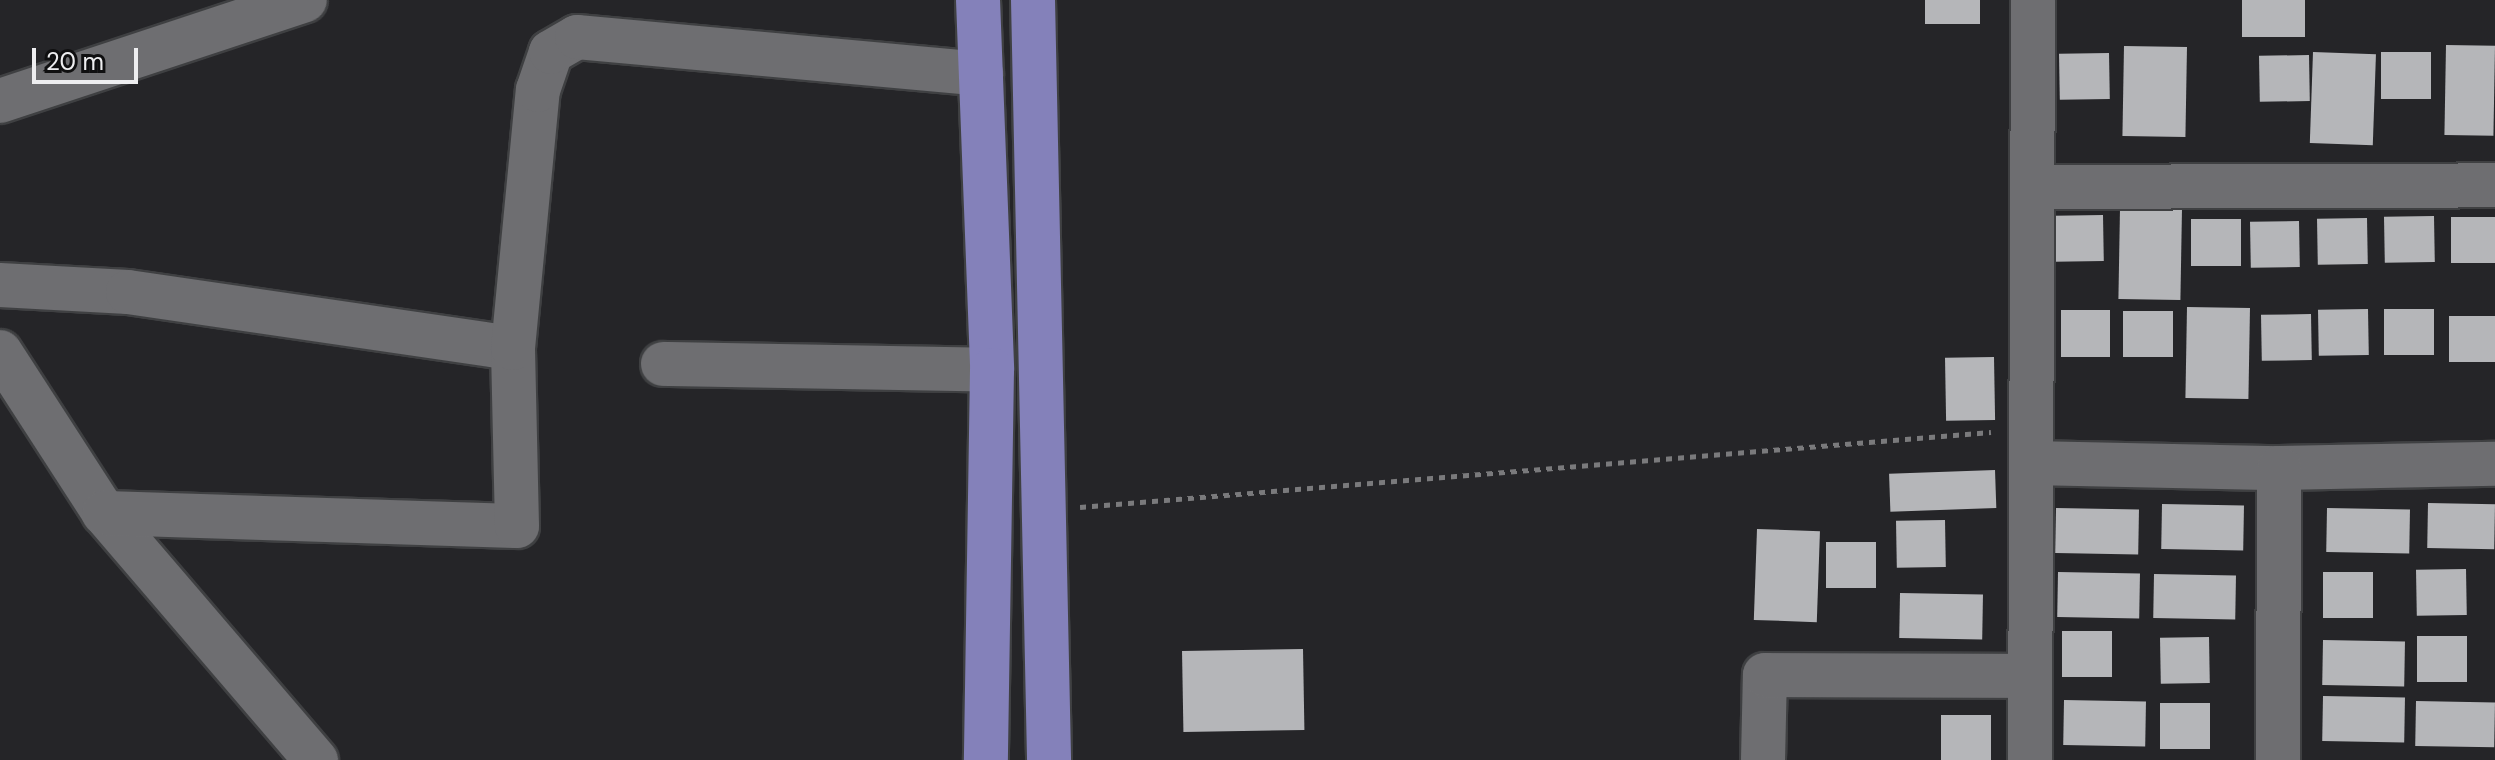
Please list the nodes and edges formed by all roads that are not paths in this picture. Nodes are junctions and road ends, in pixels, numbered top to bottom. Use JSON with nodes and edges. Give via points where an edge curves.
{"nodes":[{"id":1,"x":305,"y":0,"type":"edge"},
{"id":2,"x":978,"y":0,"type":"edge"},
{"id":3,"x":1033,"y":0,"type":"edge"},
{"id":4,"x":2033,"y":0,"type":"edge"},
{"id":5,"x":981,"y":74,"type":"junction"},
{"id":6,"x":0,"y":101,"type":"edge"},
{"id":7,"x":2495,"y":185,"type":"edge"},
{"id":8,"x":2032,"y":187,"type":"junction"},
{"id":9,"x":0,"y":285,"type":"edge"},
{"id":10,"x":513,"y":348,"type":"junction"},
{"id":11,"x":0,"y":352,"type":"edge"},
{"id":12,"x":663,"y":364,"type":"dead end"},
{"id":13,"x":992,"y":370,"type":"junction"},
{"id":14,"x":2031,"y":445,"type":"junction"},
{"id":15,"x":2495,"y":464,"type":"edge"},
{"id":16,"x":2279,"y":468,"type":"junction"},
{"id":17,"x":104,"y":513,"type":"junction"},
{"id":18,"x":2030,"y":676,"type":"junction"},
{"id":19,"x":316,"y":760,"type":"edge"},
{"id":20,"x":986,"y":760,"type":"edge"},
{"id":21,"x":1049,"y":760,"type":"edge"},
{"id":22,"x":1763,"y":760,"type":"edge"},
{"id":23,"x":2030,"y":760,"type":"edge"},
{"id":24,"x":2278,"y":760,"type":"edge"}],
"edges":[{"from":1,"to":6,"type":"street"},
{"from":2,"to":5,"type":"main road"},
{"from":3,"to":21,"type":"main road"},
{"from":4,"to":8,"type":"street"},
{"from":5,"to":10,"type":"street","via":[[577,37],[551,52],[538,90]]},
{"from":5,"to":13,"type":"main road"},
{"from":7,"to":8,"type":"street"},
{"from":8,"to":14,"type":"street"},
{"from":9,"to":10,"type":"street","via":[[128,292]]},
{"from":10,"to":17,"type":"street","via":[[517,526]]},
{"from":11,"to":17,"type":"street"},
{"from":12,"to":13,"type":"street"},
{"from":13,"to":20,"type":"main road"},
{"from":14,"to":16,"type":"street"},
{"from":14,"to":18,"type":"street"},
{"from":15,"to":16,"type":"street"},
{"from":16,"to":24,"type":"street"},
{"from":17,"to":19,"type":"street"},
{"from":18,"to":22,"type":"street","via":[[1765,675]]},
{"from":18,"to":23,"type":"street"}]}
